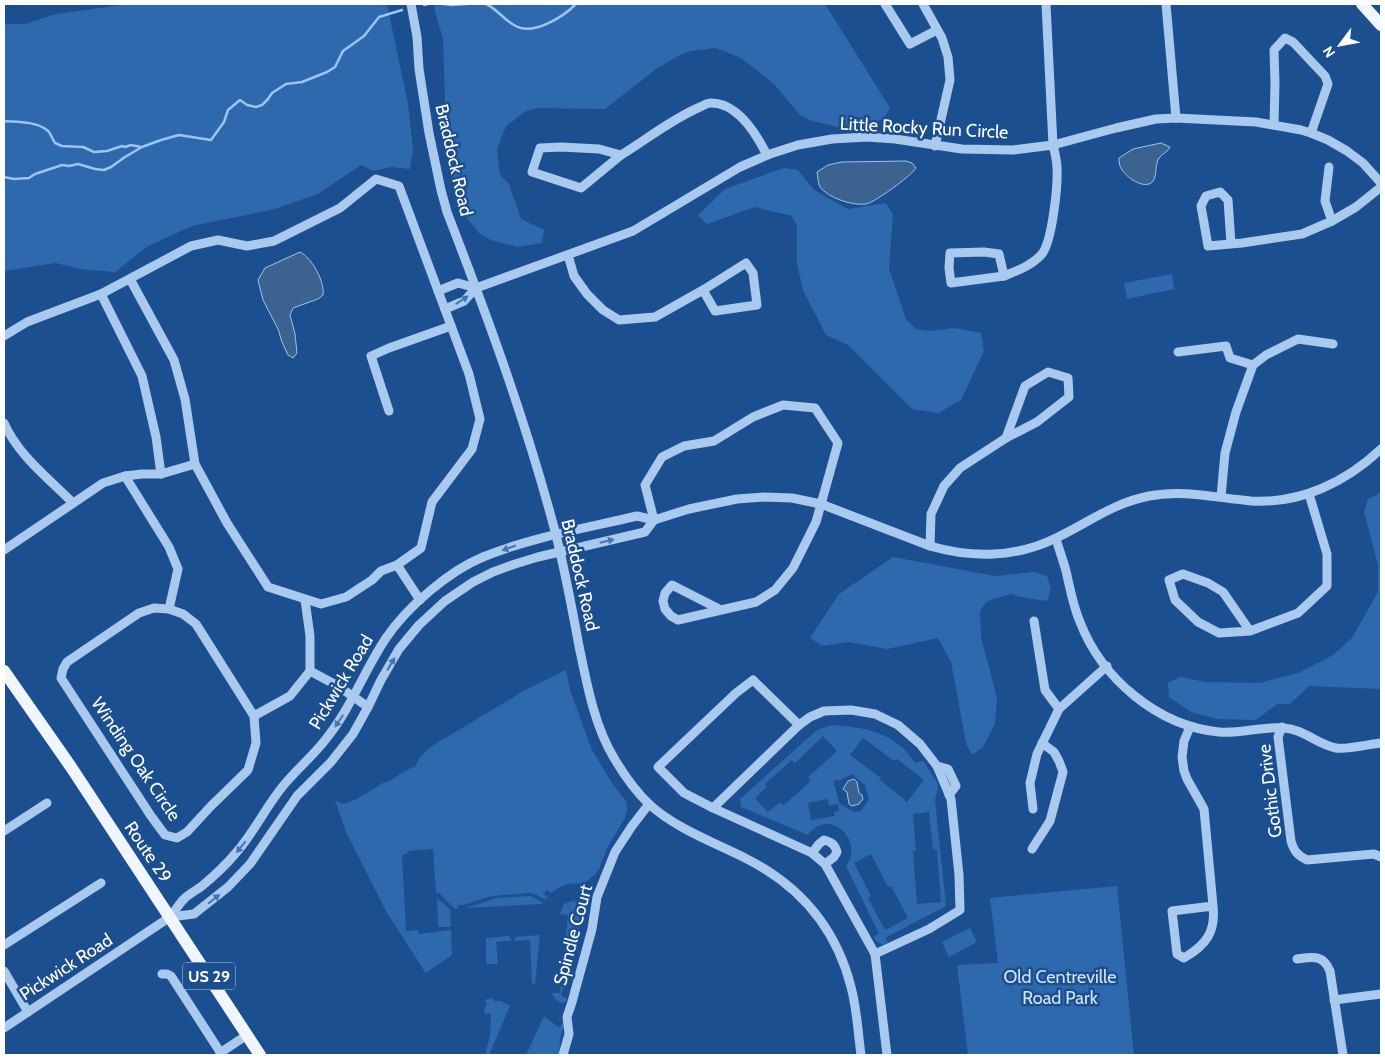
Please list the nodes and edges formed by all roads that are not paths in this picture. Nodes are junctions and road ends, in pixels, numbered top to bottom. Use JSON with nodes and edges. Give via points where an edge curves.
{"nodes":[{"id":1,"x":411,"y":4,"type":"edge"},
{"id":2,"x":885,"y":4,"type":"edge"},
{"id":3,"x":923,"y":4,"type":"edge"},
{"id":4,"x":1166,"y":4,"type":"edge"},
{"id":5,"x":1362,"y":4,"type":"edge"},
{"id":6,"x":1045,"y":5,"type":"edge"},
{"id":7,"x":1381,"y":25,"type":"edge"},
{"id":8,"x":937,"y":30,"type":"junction"},
{"id":9,"x":1176,"y":118,"type":"junction"},
{"id":10,"x":1274,"y":125,"type":"junction"},
{"id":11,"x":1311,"y":133,"type":"junction"},
{"id":12,"x":1053,"y":145,"type":"junction"},
{"id":13,"x":935,"y":146,"type":"junction"},
{"id":14,"x":621,"y":155,"type":"junction"},
{"id":15,"x":767,"y":155,"type":"junction"},
{"id":16,"x":1329,"y":167,"type":"dead end"},
{"id":17,"x":1381,"y":183,"type":"edge"},
{"id":18,"x":1381,"y":187,"type":"edge"},
{"id":19,"x":1332,"y":221,"type":"junction"},
{"id":20,"x":1231,"y":244,"type":"junction"},
{"id":21,"x":568,"y":255,"type":"junction"},
{"id":22,"x":1004,"y":276,"type":"junction"},
{"id":23,"x":130,"y":279,"type":"junction"},
{"id":24,"x":476,"y":288,"type":"junction"},
{"id":25,"x":703,"y":290,"type":"junction"},
{"id":26,"x":438,"y":291,"type":"junction"},
{"id":27,"x":101,"y":294,"type":"junction"},
{"id":28,"x":445,"y":309,"type":"junction"},
{"id":29,"x":451,"y":326,"type":"junction"},
{"id":30,"x":4,"y":336,"type":"edge"},
{"id":31,"x":1333,"y":344,"type":"dead end"},
{"id":32,"x":1178,"y":352,"type":"dead end"},
{"id":33,"x":1253,"y":365,"type":"junction"},
{"id":34,"x":389,"y":411,"type":"dead end"},
{"id":35,"x":4,"y":423,"type":"edge"},
{"id":36,"x":1006,"y":438,"type":"junction"},
{"id":37,"x":1381,"y":449,"type":"edge"},
{"id":38,"x":195,"y":464,"type":"junction"},
{"id":39,"x":161,"y":474,"type":"junction"},
{"id":40,"x":125,"y":476,"type":"junction"},
{"id":41,"x":1309,"y":494,"type":"junction"},
{"id":42,"x":1221,"y":497,"type":"junction"},
{"id":43,"x":73,"y":502,"type":"junction"},
{"id":44,"x":821,"y":504,"type":"junction"},
{"id":45,"x":654,"y":520,"type":"junction"},
{"id":46,"x":556,"y":534,"type":"junction"},
{"id":47,"x":1056,"y":538,"type":"junction"},
{"id":48,"x":930,"y":546,"type":"junction"},
{"id":49,"x":4,"y":550,"type":"edge"},
{"id":50,"x":560,"y":552,"type":"junction"},
{"id":51,"x":397,"y":565,"type":"junction"},
{"id":52,"x":305,"y":600,"type":"junction"},
{"id":53,"x":420,"y":600,"type":"junction"},
{"id":54,"x":169,"y":609,"type":"junction"},
{"id":55,"x":721,"y":610,"type":"junction"},
{"id":56,"x":1034,"y":621,"type":"dead end"},
{"id":57,"x":1250,"y":631,"type":"junction"},
{"id":58,"x":1107,"y":666,"type":"junction"},
{"id":59,"x":4,"y":670,"type":"edge"},
{"id":60,"x":310,"y":671,"type":"junction"},
{"id":61,"x":353,"y":697,"type":"junction"},
{"id":62,"x":368,"y":707,"type":"junction"},
{"id":63,"x":1058,"y":709,"type":"junction"},
{"id":64,"x":254,"y":716,"type":"junction"},
{"id":65,"x":800,"y":725,"type":"junction"},
{"id":66,"x":1190,"y":727,"type":"junction"},
{"id":67,"x":1282,"y":727,"type":"junction"},
{"id":68,"x":1042,"y":743,"type":"junction"},
{"id":69,"x":1381,"y":743,"type":"edge"},
{"id":70,"x":47,"y":803,"type":"dead end"},
{"id":71,"x":649,"y":804,"type":"junction"},
{"id":72,"x":713,"y":808,"type":"junction"},
{"id":73,"x":1033,"y":809,"type":"dead end"},
{"id":74,"x":4,"y":831,"type":"edge"},
{"id":75,"x":1032,"y":849,"type":"dead end"},
{"id":76,"x":812,"y":853,"type":"junction"},
{"id":77,"x":1381,"y":857,"type":"edge"},
{"id":78,"x":825,"y":864,"type":"junction"},
{"id":79,"x":101,"y":883,"type":"dead end"},
{"id":80,"x":1213,"y":906,"type":"junction"},
{"id":81,"x":170,"y":917,"type":"junction"},
{"id":82,"x":4,"y":944,"type":"edge"},
{"id":83,"x":874,"y":954,"type":"junction"},
{"id":84,"x":1296,"y":959,"type":"dead end"},
{"id":85,"x":4,"y":971,"type":"edge"},
{"id":86,"x":162,"y":974,"type":"dead end"},
{"id":87,"x":1381,"y":994,"type":"edge"},
{"id":88,"x":1334,"y":1000,"type":"junction"},
{"id":89,"x":28,"y":1012,"type":"junction"},
{"id":90,"x":4,"y":1028,"type":"edge"},
{"id":91,"x":247,"y":1035,"type":"junction"},
{"id":92,"x":221,"y":1054,"type":"edge"},
{"id":93,"x":260,"y":1055,"type":"edge"},
{"id":94,"x":563,"y":1055,"type":"edge"},
{"id":95,"x":861,"y":1055,"type":"edge"},
{"id":96,"x":887,"y":1055,"type":"edge"},
{"id":97,"x":1343,"y":1055,"type":"edge"}],
"edges":[{"from":1,"to":24,"type":"street","name":"Braddock Road","via":[[435,163],[447,212]]},
{"from":2,"to":8,"type":"street","via":[[910,44]]},
{"from":3,"to":8,"type":"street"},
{"from":4,"to":9,"type":"street"},
{"from":5,"to":7,"type":"main road"},
{"from":6,"to":12,"type":"street"},
{"from":8,"to":13,"type":"street","via":[[948,57],[950,80]]},
{"from":9,"to":10,"type":"street","name":"Little Rocky Run Circle"},
{"from":9,"to":12,"type":"street","name":"Little Rocky Run Circle","via":[[1156,119]]},
{"from":10,"to":11,"type":"street","name":"Little Rocky Run Circle"},
{"from":10,"to":11,"type":"street","via":[[1274,50],[1285,38],[1293,42],[1325,76],[1328,84]]},
{"from":11,"to":17,"type":"street","name":"Little Rocky Run Circle","via":[[1347,151]]},
{"from":12,"to":13,"type":"street","name":"Little Rocky Run Circle","via":[[1013,150]]},
{"from":12,"to":22,"type":"street","via":[[1057,167],[1050,237],[1042,255],[1026,267]]},
{"from":13,"to":15,"type":"street","name":"Little Rocky Run Circle","via":[[895,139],[849,138],[816,141]]},
{"from":14,"to":14,"type":"street","via":[[580,188],[532,172],[540,148],[599,149]]},
{"from":14,"to":15,"type":"street","via":[[685,114],[710,103],[725,106],[741,116]]},
{"from":15,"to":21,"type":"street","name":"Little Rocky Run Circle","via":[[740,167],[633,231]]},
{"from":16,"to":19,"type":"street","via":[[1325,202]]},
{"from":18,"to":19,"type":"street"},
{"from":19,"to":20,"type":"street","via":[[1302,234]]},
{"from":20,"to":20,"type":"street","via":[[1208,246],[1201,206],[1206,196],[1220,192],[1228,200]]},
{"from":21,"to":24,"type":"street","name":"Little Rocky Run Circle"},
{"from":21,"to":25,"type":"street","via":[[574,276],[587,294],[618,320],[655,317]]},
{"from":22,"to":22,"type":"street","via":[[951,283],[950,253],[999,254]]},
{"from":23,"to":26,"type":"street","via":[[191,246],[218,240],[247,246],[274,241],[340,208],[376,179],[399,186]]},
{"from":23,"to":27,"type":"street"},
{"from":23,"to":38,"type":"street","via":[[174,360],[185,399]]},
{"from":24,"to":26,"type":"street","via":[[458,283]]},
{"from":28,"to":24,"type":"street","one_way":true,"via":[[464,301]]},
{"from":24,"to":46,"type":"street","name":"Braddock Road","via":[[516,399]]},
{"from":25,"to":25,"type":"street","via":[[716,311],[757,305],[753,273],[746,263]]},
{"from":26,"to":28,"type":"street"},
{"from":27,"to":30,"type":"street","via":[[27,322]]},
{"from":27,"to":39,"type":"street","via":[[142,376]]},
{"from":28,"to":29,"type":"street"},
{"from":29,"to":34,"type":"street","via":[[370,356]]},
{"from":29,"to":51,"type":"street","via":[[469,374],[480,419],[472,448],[432,502],[421,548]]},
{"from":31,"to":33,"type":"street","via":[[1298,339]]},
{"from":32,"to":33,"type":"street","via":[[1226,346],[1230,358]]},
{"from":33,"to":42,"type":"street","via":[[1225,453]]},
{"from":35,"to":43,"type":"street","via":[[24,456]]},
{"from":36,"to":36,"type":"street","via":[[1025,386],[1048,372],[1068,378],[1069,397],[1037,422]]},
{"from":36,"to":48,"type":"street","via":[[960,468],[944,486],[931,514]]},
{"from":37,"to":41,"type":"street","via":[[1352,473]]},
{"from":38,"to":39,"type":"street"},
{"from":38,"to":52,"type":"street","via":[[268,587]]},
{"from":39,"to":40,"type":"street"},
{"from":40,"to":43,"type":"street","via":[[103,483]]},
{"from":40,"to":54,"type":"street","via":[[169,548],[178,569]]},
{"from":41,"to":42,"type":"street","via":[[1267,501]]},
{"from":41,"to":57,"type":"street","via":[[1327,554],[1326,586],[1298,614]]},
{"from":42,"to":47,"type":"street","via":[[1169,493],[1135,499]]},
{"from":43,"to":49,"type":"street"},
{"from":44,"to":45,"type":"street","via":[[792,498],[737,499]]},
{"from":44,"to":45,"type":"street","via":[[838,443],[815,408],[783,405],[753,417],[714,441],[684,446],[662,457],[646,485]]},
{"from":44,"to":48,"type":"street"},
{"from":44,"to":55,"type":"street","via":[[816,522],[793,568],[775,590],[756,602]]},
{"from":45,"to":46,"type":"street","via":[[637,516]]},
{"from":50,"to":45,"type":"street","one_way":true,"via":[[645,532]]},
{"from":46,"to":50,"type":"street","name":"Braddock Road"},
{"from":46,"to":53,"type":"street","name":"Pickwick Road","one_way":true,"via":[[482,557],[430,590]]},
{"from":47,"to":48,"type":"street","via":[[1021,550],[986,554],[960,553]]},
{"from":47,"to":58,"type":"street","via":[[1080,622],[1094,652]]},
{"from":62,"to":50,"type":"street","name":"Pickwick Road","one_way":true,"via":[[400,649],[445,600],[493,572]]},
{"from":50,"to":71,"type":"street","name":"Braddock Road","via":[[598,723],[622,772]]},
{"from":51,"to":52,"type":"street","via":[[381,571],[346,597],[321,604]]},
{"from":51,"to":53,"type":"street"},
{"from":52,"to":60,"type":"street"},
{"from":53,"to":61,"type":"street","name":"Pickwick Road","via":[[387,637]]},
{"from":54,"to":64,"type":"street","name":"Winding Oak Circle","via":[[196,624]]},
{"from":54,"to":64,"type":"street","name":"Winding Oak Circle","via":[[154,608],[139,613],[67,662],[61,678],[165,834],[176,838],[187,832],[248,770],[256,743]]},
{"from":55,"to":55,"type":"street","via":[[678,620],[670,616],[663,601],[672,585]]},
{"from":56,"to":63,"type":"street","via":[[1045,690]]},
{"from":57,"to":57,"type":"street","via":[[1219,633],[1198,622],[1175,600],[1169,580],[1183,574],[1208,582],[1223,592]]},
{"from":58,"to":63,"type":"street"},
{"from":58,"to":66,"type":"street","via":[[1123,686],[1149,707]]},
{"from":59,"to":81,"type":"main road","name":"Route 29","number":"US 29"},
{"from":60,"to":61,"type":"street"},
{"from":60,"to":64,"type":"street","via":[[290,696]]},
{"from":61,"to":62,"type":"street"},
{"from":61,"to":81,"type":"street","name":"Pickwick Road","one_way":true,"via":[[326,739],[267,806],[249,838],[214,876],[184,899]]},
{"from":81,"to":62,"type":"street","name":"Pickwick Road","one_way":true,"via":[[194,914],[228,887],[250,864],[297,796],[353,734]]},
{"from":63,"to":68,"type":"street"},
{"from":65,"to":72,"type":"street"},
{"from":65,"to":72,"type":"street","via":[[753,680],[658,767],[684,793]]},
{"from":65,"to":83,"type":"street","via":[[824,711],[851,710],[874,714],[898,725],[938,766],[949,795],[960,910],[929,929]]},
{"from":66,"to":67,"type":"street","via":[[1221,732]]},
{"from":66,"to":80,"type":"street","via":[[1182,757],[1187,779],[1204,809]]},
{"from":67,"to":69,"type":"street","via":[[1295,729],[1339,749]]},
{"from":67,"to":77,"type":"street","name":"Gothic Drive","via":[[1278,737],[1291,841],[1298,856],[1307,860],[1374,854]]},
{"from":68,"to":73,"type":"street","via":[[1030,783]]},
{"from":68,"to":75,"type":"street","via":[[1054,752],[1063,772],[1050,821]]},
{"from":70,"to":74,"type":"street"},
{"from":71,"to":94,"type":"street","name":"Spindle Court","via":[[615,852],[597,897],[592,929],[567,1017],[569,1034]]},
{"from":71,"to":95,"type":"street","name":"Braddock Road","via":[[688,831],[777,876],[807,903],[844,963],[856,1010]]},
{"from":72,"to":76,"type":"street"},
{"from":76,"to":78,"type":"street"},
{"from":76,"to":78,"type":"street","via":[[824,840],[835,846],[837,852]]},
{"from":78,"to":83,"type":"street"},
{"from":79,"to":82,"type":"street"},
{"from":80,"to":80,"type":"street","via":[[1172,911],[1177,954],[1184,958],[1205,941],[1215,920]]},
{"from":81,"to":89,"type":"street","name":"Pickwick Road"},
{"from":81,"to":91,"type":"main road","name":"Route 29","number":"US 29"},
{"from":83,"to":96,"type":"street"},
{"from":84,"to":88,"type":"street","via":[[1314,957],[1328,964]]},
{"from":85,"to":89,"type":"street"},
{"from":86,"to":92,"type":"street","via":[[171,976]]},
{"from":87,"to":88,"type":"street"},
{"from":88,"to":97,"type":"street"},
{"from":89,"to":90,"type":"street","name":"Pickwick Road"},
{"from":91,"to":92,"type":"street"},
{"from":91,"to":93,"type":"main road","name":"Route 29","number":"US 29"}]}
